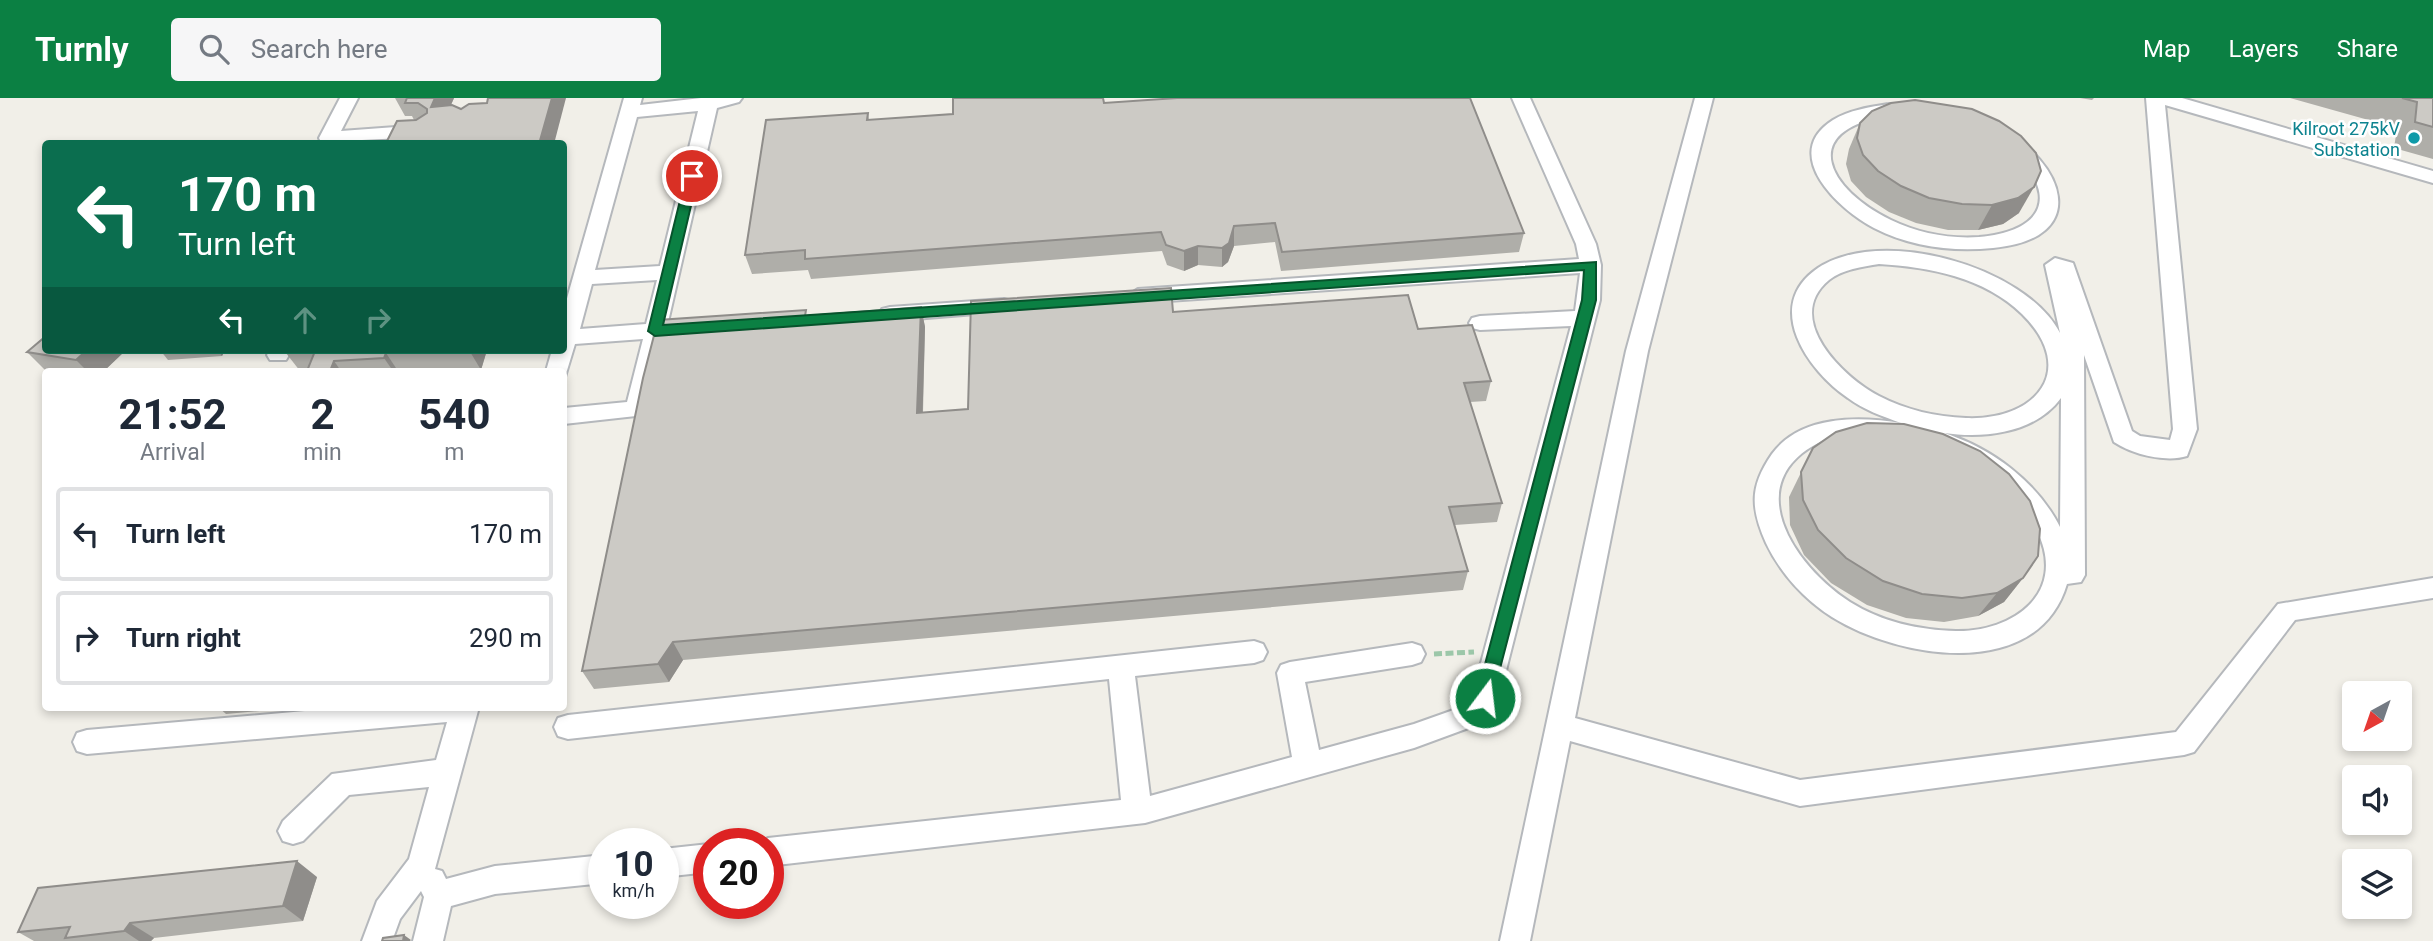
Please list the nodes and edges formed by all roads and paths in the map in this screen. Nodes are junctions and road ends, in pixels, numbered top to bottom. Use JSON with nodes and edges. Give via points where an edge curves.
{"nodes":[{"id":1,"x":349,"y":98,"type":"edge"},
{"id":2,"x":733,"y":98,"type":"edge"},
{"id":3,"x":1521,"y":98,"type":"edge"},
{"id":4,"x":1704,"y":98,"type":"edge"},
{"id":5,"x":2155,"y":98,"type":"edge"},
{"id":6,"x":2161,"y":98,"type":"edge"},
{"id":7,"x":710,"y":101,"type":"edge"},
{"id":8,"x":631,"y":105,"type":"edge"},
{"id":9,"x":427,"y":131,"type":"edge"},
{"id":10,"x":2433,"y":177,"type":"edge"},
{"id":11,"x":1957,"y":244,"type":"junction"},
{"id":12,"x":1591,"y":265,"type":"junction"},
{"id":13,"x":1963,"y":270,"type":"junction"},
{"id":14,"x":668,"y":272,"type":"junction"},
{"id":15,"x":577,"y":274,"type":"edge"},
{"id":16,"x":1115,"y":298,"type":"edge"},
{"id":17,"x":1031,"y":303,"type":"edge"},
{"id":18,"x":864,"y":316,"type":"edge"},
{"id":19,"x":1584,"y":318,"type":"junction"},
{"id":20,"x":1480,"y":323,"type":"dead end"},
{"id":21,"x":710,"y":327,"type":"edge"},
{"id":22,"x":655,"y":331,"type":"junction"},
{"id":23,"x":567,"y":337,"type":"joint"},
{"id":24,"x":2067,"y":374,"type":"junction"},
{"id":25,"x":567,"y":416,"type":"edge"},
{"id":26,"x":1905,"y":423,"type":"junction"},
{"id":27,"x":2058,"y":573,"type":"junction"},
{"id":28,"x":2433,"y":588,"type":"edge"},
{"id":29,"x":1254,"y":652,"type":"dead end"},
{"id":30,"x":1497,"y":652,"type":"junction"},
{"id":31,"x":1412,"y":654,"type":"joint"},
{"id":32,"x":1121,"y":667,"type":"junction"},
{"id":33,"x":432,"y":711,"type":"edge"},
{"id":34,"x":464,"y":711,"type":"edge"},
{"id":35,"x":1559,"y":726,"type":"junction"},
{"id":36,"x":568,"y":727,"type":"dead end"},
{"id":37,"x":86,"y":742,"type":"dead end"},
{"id":38,"x":1308,"y":765,"type":"junction"},
{"id":39,"x":447,"y":772,"type":"junction"},
{"id":40,"x":1137,"y":811,"type":"junction"},
{"id":41,"x":293,"y":831,"type":"dead end"},
{"id":42,"x":784,"y":850,"type":"edge"},
{"id":43,"x":422,"y":865,"type":"junction"},
{"id":44,"x":588,"y":871,"type":"edge"},
{"id":45,"x":439,"y":895,"type":"junction"},
{"id":46,"x":377,"y":941,"type":"edge"},
{"id":47,"x":428,"y":941,"type":"edge"},
{"id":48,"x":1515,"y":941,"type":"edge"}],
"edges":[{"from":1,"to":9,"type":"street","via":[[328,138]]},
{"from":2,"to":7,"type":"street"},
{"from":3,"to":12,"type":"street","via":[[1586,244]]},
{"from":4,"to":35,"type":"street","via":[[1637,351]]},
{"from":5,"to":24,"type":"street","via":[[2185,429],[2179,450],[2134,444],[2122,436],[2066,268],[2054,265],[2073,344]]},
{"from":6,"to":10,"type":"street"},
{"from":7,"to":8,"type":"street"},
{"from":7,"to":14,"type":"street"},
{"from":8,"to":15,"type":"street"},
{"from":11,"to":11,"type":"street","via":[[2013,239],[2043,222],[2052,202],[2047,179],[2029,156],[1976,125],[1926,112],[1889,110],[1858,116],[1834,128],[1822,144],[1821,164],[1831,185],[1853,206],[1882,224]]},
{"from":11,"to":13,"type":"street"},
{"from":12,"to":16,"type":"street"},
{"from":12,"to":19,"type":"street"},
{"from":13,"to":24,"type":"street","via":[[2003,289],[2035,314],[2056,344]]},
{"from":13,"to":26,"type":"street","via":[[1920,259],[1879,257],[1843,264],[1817,279],[1803,300],[1802,325],[1813,351],[1836,378]]},
{"from":14,"to":15,"type":"street"},
{"from":14,"to":22,"type":"street"},
{"from":15,"to":23,"type":"street"},
{"from":17,"to":18,"type":"street"},
{"from":19,"to":20,"type":"street"},
{"from":19,"to":30,"type":"street"},
{"from":21,"to":22,"type":"street"},
{"from":22,"to":23,"type":"street"},
{"from":22,"to":25,"type":"street","via":[[637,410]]},
{"from":24,"to":26,"type":"street","via":[[2052,399],[2029,417],[1995,426]]},
{"from":24,"to":27,"type":"street","via":[[2072,575]]},
{"from":26,"to":27,"type":"street","via":[[1992,467],[2028,499],[2052,536]]},
{"from":26,"to":27,"type":"street","via":[[1853,426],[1813,435],[1783,454],[1768,480],[1765,511],[1777,546],[1802,579],[1840,609],[1886,631],[1935,643],[1982,642],[2021,630],[2047,607]]},
{"from":28,"to":35,"type":"street","via":[[2287,611],[2184,743],[1800,793]]},
{"from":29,"to":32,"type":"street"},
{"from":30,"to":31,"type":"path"},
{"from":30,"to":38,"type":"street","via":[[1485,698],[1472,715]]},
{"from":31,"to":38,"type":"street","via":[[1290,673]]},
{"from":32,"to":36,"type":"street"},
{"from":32,"to":40,"type":"street"},
{"from":33,"to":37,"type":"street"},
{"from":34,"to":39,"type":"street"},
{"from":35,"to":48,"type":"street"},
{"from":38,"to":40,"type":"street"},
{"from":39,"to":41,"type":"street","via":[[342,783]]},
{"from":39,"to":43,"type":"street"},
{"from":40,"to":42,"type":"street"},
{"from":43,"to":45,"type":"street"},
{"from":43,"to":46,"type":"street","via":[[388,911]]},
{"from":44,"to":45,"type":"street","via":[[495,880]]},
{"from":45,"to":47,"type":"street"}]}
